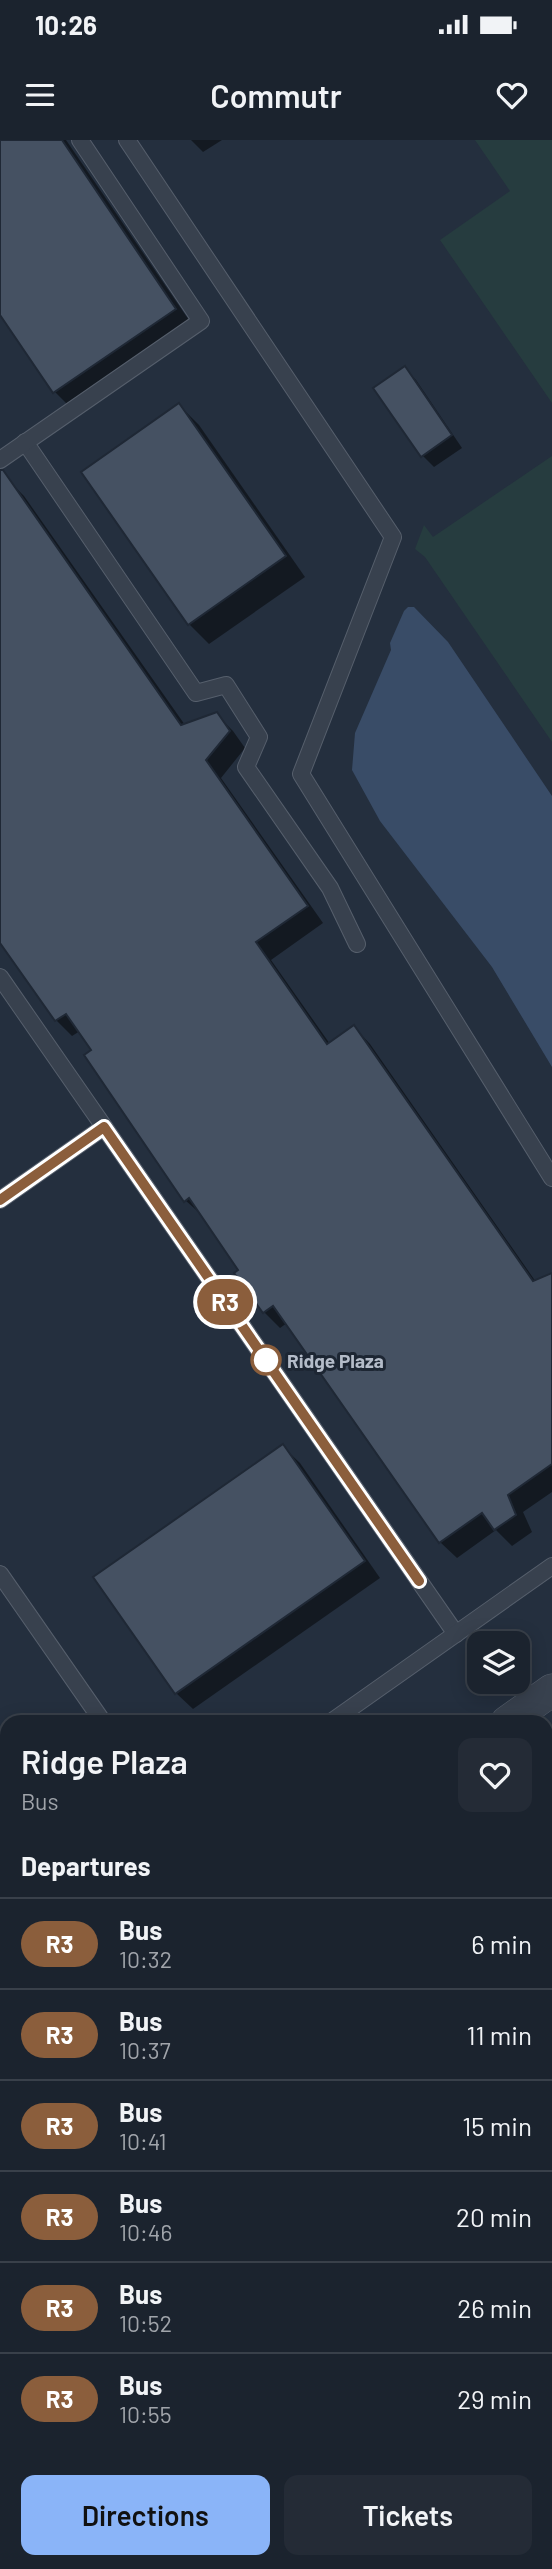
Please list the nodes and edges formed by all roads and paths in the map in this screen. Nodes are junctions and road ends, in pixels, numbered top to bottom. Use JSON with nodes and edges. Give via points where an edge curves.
{"nodes":[{"id":1,"x":80,"y":140,"type":"edge"},
{"id":2,"x":127,"y":140,"type":"edge"},
{"id":3,"x":25,"y":442,"type":"junction"},
{"id":4,"x":0,"y":460,"type":"edge"},
{"id":5,"x":357,"y":944,"type":"dead end"},
{"id":6,"x":0,"y":977,"type":"edge"},
{"id":7,"x":104,"y":1127,"type":"junction"},
{"id":8,"x":552,"y":1178,"type":"edge"},
{"id":9,"x":0,"y":1200,"type":"edge"},
{"id":10,"x":552,"y":1566,"type":"edge"},
{"id":11,"x":0,"y":1574,"type":"edge"},
{"id":12,"x":456,"y":1634,"type":"junction"},
{"id":13,"x":552,"y":1690,"type":"edge"},
{"id":14,"x":98,"y":1715,"type":"edge"},
{"id":15,"x":341,"y":1715,"type":"edge"},
{"id":16,"x":517,"y":1715,"type":"edge"}],
"edges":[{"from":1,"to":3,"type":"lane","via":[[201,321]]},
{"from":2,"to":8,"type":"lane","via":[[393,537],[301,774]]},
{"from":3,"to":4,"type":"lane"},
{"from":3,"to":5,"type":"lane","via":[[196,693],[226,685],[259,737],[246,767],[330,888]]},
{"from":6,"to":7,"type":"lane"},
{"from":7,"to":9,"type":"lane"},
{"from":7,"to":12,"type":"lane"},
{"from":10,"to":12,"type":"lane"},
{"from":11,"to":14,"type":"lane"},
{"from":12,"to":15,"type":"lane"},
{"from":13,"to":16,"type":"street"}]}
